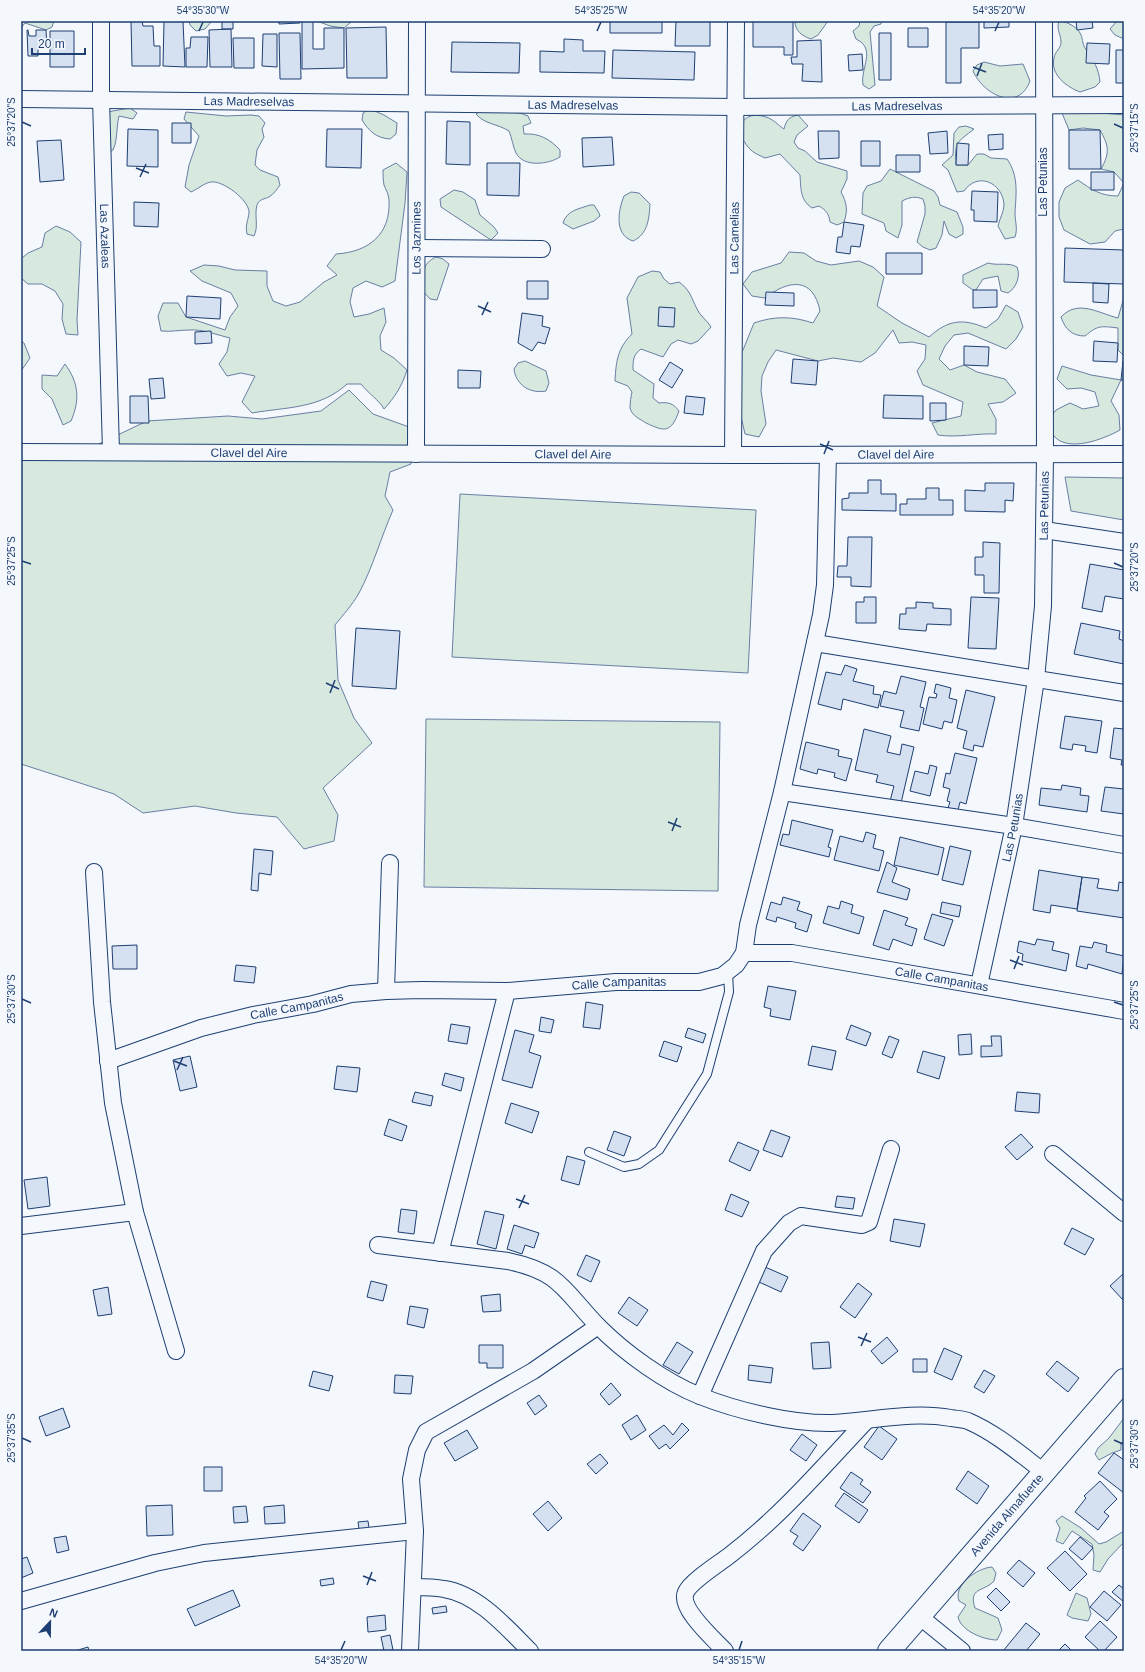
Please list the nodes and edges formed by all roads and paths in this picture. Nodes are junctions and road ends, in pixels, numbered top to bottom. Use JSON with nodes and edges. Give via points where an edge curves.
{"nodes":[{"id":1,"x":101,"y":21,"type":"edge"},
{"id":2,"x":417,"y":21,"type":"edge"},
{"id":3,"x":736,"y":21,"type":"edge"},
{"id":4,"x":1044,"y":21,"type":"edge"},
{"id":5,"x":21,"y":99,"type":"edge"},
{"id":6,"x":101,"y":99,"type":"junction"},
{"id":7,"x":417,"y":102,"type":"junction"},
{"id":8,"x":1124,"y":105,"type":"edge"},
{"id":9,"x":1043,"y":106,"type":"junction"},
{"id":10,"x":736,"y":107,"type":"junction"},
{"id":11,"x":417,"y":248,"type":"junction"},
{"id":12,"x":542,"y":249,"type":"dead end"},
{"id":13,"x":111,"y":451,"type":"junction"},
{"id":14,"x":21,"y":452,"type":"edge"},
{"id":15,"x":416,"y":454,"type":"junction"},
{"id":16,"x":828,"y":454,"type":"junction"},
{"id":17,"x":1124,"y":454,"type":"edge"},
{"id":18,"x":733,"y":455,"type":"junction"},
{"id":19,"x":1045,"y":455,"type":"junction"},
{"id":20,"x":1044,"y":530,"type":"junction"},
{"id":21,"x":1124,"y":542,"type":"edge"},
{"id":22,"x":815,"y":643,"type":"junction"},
{"id":23,"x":1036,"y":679,"type":"junction"},
{"id":24,"x":1124,"y":693,"type":"edge"},
{"id":25,"x":782,"y":792,"type":"junction"},
{"id":26,"x":1014,"y":826,"type":"junction"},
{"id":27,"x":1124,"y":845,"type":"edge"},
{"id":28,"x":390,"y":863,"type":"dead end"},
{"id":29,"x":94,"y":872,"type":"dead end"},
{"id":30,"x":744,"y":953,"type":"junction"},
{"id":31,"x":728,"y":972,"type":"junction"},
{"id":32,"x":979,"y":985,"type":"junction"},
{"id":33,"x":386,"y":990,"type":"junction"},
{"id":34,"x":506,"y":991,"type":"junction"},
{"id":35,"x":1124,"y":1010,"type":"edge"},
{"id":36,"x":108,"y":1061,"type":"junction"},
{"id":37,"x":891,"y":1149,"type":"dead end"},
{"id":38,"x":589,"y":1152,"type":"dead end"},
{"id":39,"x":1054,"y":1154,"type":"dead end"},
{"id":40,"x":135,"y":1212,"type":"junction"},
{"id":41,"x":1124,"y":1213,"type":"edge"},
{"id":42,"x":21,"y":1226,"type":"edge"},
{"id":43,"x":378,"y":1245,"type":"dead end"},
{"id":44,"x":440,"y":1253,"type":"junction"},
{"id":45,"x":598,"y":1326,"type":"junction"},
{"id":46,"x":176,"y":1351,"type":"dead end"},
{"id":47,"x":1124,"y":1380,"type":"edge"},
{"id":48,"x":700,"y":1396,"type":"junction"},
{"id":49,"x":867,"y":1420,"type":"junction"},
{"id":50,"x":1044,"y":1472,"type":"junction"},
{"id":51,"x":415,"y":1531,"type":"junction"},
{"id":52,"x":413,"y":1587,"type":"junction"},
{"id":53,"x":21,"y":1601,"type":"edge"},
{"id":54,"x":919,"y":1616,"type":"junction"},
{"id":55,"x":410,"y":1651,"type":"edge"},
{"id":56,"x":530,"y":1651,"type":"edge"},
{"id":57,"x":725,"y":1651,"type":"edge"},
{"id":58,"x":889,"y":1651,"type":"edge"},
{"id":59,"x":962,"y":1651,"type":"edge"}],
"edges":[{"from":1,"to":6,"type":"street","name":"Las Azaleas"},
{"from":2,"to":7,"type":"street","name":"Los Jazmines"},
{"from":3,"to":10,"type":"street","name":"Las Camelias"},
{"from":4,"to":9,"type":"street","name":"Las Petunias"},
{"from":5,"to":6,"type":"street","name":"Las Madreselvas"},
{"from":6,"to":7,"type":"street","name":"Las Madreselvas"},
{"from":6,"to":13,"type":"street","name":"Las Azaleas"},
{"from":7,"to":10,"type":"street","name":"Las Madreselvas"},
{"from":7,"to":11,"type":"street","name":"Los Jazmines"},
{"from":8,"to":9,"type":"street","name":"Las Madreselvas"},
{"from":9,"to":10,"type":"street","name":"Las Madreselvas"},
{"from":9,"to":19,"type":"street","name":"Las Petunias"},
{"from":10,"to":18,"type":"street","name":"Las Camelias"},
{"from":11,"to":12,"type":"street"},
{"from":11,"to":15,"type":"street","name":"Los Jazmines"},
{"from":13,"to":14,"type":"street","name":"Clavel del Aire"},
{"from":13,"to":15,"type":"street","name":"Clavel del Aire"},
{"from":15,"to":18,"type":"street","name":"Clavel del Aire"},
{"from":16,"to":18,"type":"street","name":"Clavel del Aire"},
{"from":16,"to":19,"type":"street","name":"Clavel del Aire"},
{"from":16,"to":22,"type":"street","via":[[825,584]]},
{"from":17,"to":19,"type":"street","name":"Clavel del Aire"},
{"from":19,"to":20,"type":"street","name":"Las Petunias"},
{"from":20,"to":21,"type":"street"},
{"from":20,"to":23,"type":"street","name":"Las Petunias","via":[[1043,606]]},
{"from":22,"to":23,"type":"street"},
{"from":22,"to":25,"type":"street"},
{"from":23,"to":24,"type":"street"},
{"from":23,"to":26,"type":"street","name":"Las Petunias"},
{"from":25,"to":26,"type":"street"},
{"from":25,"to":30,"type":"street","via":[[748,925]]},
{"from":26,"to":27,"type":"street"},
{"from":26,"to":32,"type":"street","name":"Las Petunias"},
{"from":28,"to":33,"type":"street"},
{"from":29,"to":36,"type":"street"},
{"from":30,"to":31,"type":"street","name":"Calle Campanitas","via":[[736,966]]},
{"from":30,"to":32,"type":"street","name":"Calle Campanitas","via":[[792,952]]},
{"from":31,"to":34,"type":"street","name":"Calle Campanitas","via":[[699,982],[616,982]]},
{"from":31,"to":38,"type":"lane","via":[[728,992],[707,1074],[659,1150],[639,1164],[624,1166]]},
{"from":32,"to":35,"type":"street","name":"Calle Campanitas"},
{"from":33,"to":34,"type":"street","name":"Calle Campanitas"},
{"from":33,"to":36,"type":"street","name":"Calle Campanitas","via":[[351,994],[238,1018],[200,1028]]},
{"from":34,"to":44,"type":"street"},
{"from":36,"to":40,"type":"street","via":[[113,1103]]},
{"from":37,"to":48,"type":"street","via":[[869,1222],[862,1225],[801,1216],[789,1223],[764,1251]]},
{"from":39,"to":41,"type":"street"},
{"from":40,"to":42,"type":"street"},
{"from":40,"to":46,"type":"street"},
{"from":43,"to":44,"type":"street"},
{"from":44,"to":45,"type":"street","via":[[508,1261],[528,1265],[547,1273],[571,1293]]},
{"from":45,"to":48,"type":"street","via":[[622,1348],[673,1383]]},
{"from":45,"to":51,"type":"street","via":[[533,1371],[426,1432],[417,1450],[411,1480]]},
{"from":47,"to":50,"type":"street","name":"Avenida Almafuerte"},
{"from":48,"to":49,"type":"street","via":[[779,1418],[832,1423]]},
{"from":49,"to":50,"type":"street","via":[[938,1416],[968,1421],[995,1436]]},
{"from":49,"to":57,"type":"street","via":[[792,1501],[750,1540],[686,1592],[685,1600],[690,1613]]},
{"from":50,"to":54,"type":"street","name":"Avenida Almafuerte"},
{"from":51,"to":52,"type":"street"},
{"from":51,"to":53,"type":"street","via":[[204,1553],[155,1562]]},
{"from":52,"to":55,"type":"street"},
{"from":52,"to":56,"type":"street","via":[[445,1589],[470,1599],[496,1616]]},
{"from":54,"to":58,"type":"street","name":"Avenida Almafuerte"},
{"from":54,"to":59,"type":"street"}]}
